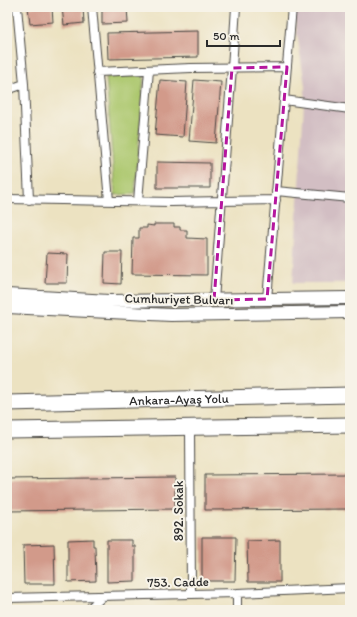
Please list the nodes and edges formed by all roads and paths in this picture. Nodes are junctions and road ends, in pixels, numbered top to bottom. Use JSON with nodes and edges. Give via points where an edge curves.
{"nodes":[{"id":1,"x":17,"y":7,"type":"edge"},
{"id":2,"x":92,"y":7,"type":"edge"},
{"id":3,"x":236,"y":7,"type":"edge"},
{"id":4,"x":292,"y":7,"type":"edge"},
{"id":5,"x":287,"y":67,"type":"junction"},
{"id":6,"x":232,"y":68,"type":"junction"},
{"id":7,"x":149,"y":70,"type":"junction"},
{"id":8,"x":98,"y":72,"type":"junction"},
{"id":9,"x":24,"y":84,"type":"junction"},
{"id":10,"x":7,"y":90,"type":"edge"},
{"id":11,"x":284,"y":100,"type":"junction"},
{"id":12,"x":350,"y":109,"type":"edge"},
{"id":13,"x":276,"y":196,"type":"junction"},
{"id":14,"x":350,"y":198,"type":"edge"},
{"id":15,"x":7,"y":199,"type":"edge"},
{"id":16,"x":29,"y":200,"type":"junction"},
{"id":17,"x":109,"y":201,"type":"junction"},
{"id":18,"x":138,"y":201,"type":"junction"},
{"id":19,"x":222,"y":201,"type":"junction"},
{"id":20,"x":7,"y":295,"type":"edge"},
{"id":21,"x":350,"y":298,"type":"edge"},
{"id":22,"x":267,"y":299,"type":"junction"},
{"id":23,"x":214,"y":300,"type":"junction"},
{"id":24,"x":7,"y":307,"type":"edge"},
{"id":25,"x":350,"y":312,"type":"edge"},
{"id":26,"x":350,"y":395,"type":"edge"},
{"id":27,"x":7,"y":403,"type":"edge"},
{"id":28,"x":350,"y":425,"type":"edge"},
{"id":29,"x":190,"y":428,"type":"junction"},
{"id":30,"x":7,"y":430,"type":"edge"},
{"id":31,"x":350,"y":588,"type":"edge"},
{"id":32,"x":191,"y":594,"type":"junction"},
{"id":33,"x":237,"y":594,"type":"junction"},
{"id":34,"x":103,"y":596,"type":"junction"},
{"id":35,"x":7,"y":598,"type":"edge"},
{"id":36,"x":88,"y":610,"type":"edge"},
{"id":37,"x":237,"y":610,"type":"edge"}],
"edges":[{"from":1,"to":9,"type":"street"},
{"from":2,"to":8,"type":"street"},
{"from":3,"to":6,"type":"street"},
{"from":4,"to":5,"type":"street"},
{"from":5,"to":6,"type":"street"},
{"from":5,"to":11,"type":"street"},
{"from":6,"to":7,"type":"street"},
{"from":6,"to":19,"type":"street"},
{"from":7,"to":8,"type":"street"},
{"from":7,"to":18,"type":"street"},
{"from":8,"to":17,"type":"street"},
{"from":9,"to":10,"type":"street"},
{"from":9,"to":16,"type":"street"},
{"from":11,"to":12,"type":"street"},
{"from":11,"to":13,"type":"street"},
{"from":13,"to":14,"type":"street"},
{"from":13,"to":19,"type":"street"},
{"from":13,"to":22,"type":"street"},
{"from":15,"to":16,"type":"street"},
{"from":16,"to":17,"type":"street"},
{"from":17,"to":18,"type":"street"},
{"from":18,"to":19,"type":"street"},
{"from":19,"to":23,"type":"street"},
{"from":20,"to":23,"type":"main road","name":"Cumhuriyet Bulvarı","via":[[109,301]]},
{"from":21,"to":22,"type":"main road","name":"Cumhuriyet Bulvarı"},
{"from":22,"to":23,"type":"main road","name":"Cumhuriyet Bulvarı"},
{"from":24,"to":25,"type":"main road","name":"Cumhuriyet Bulvarı","via":[[171,315]]},
{"from":26,"to":27,"type":"highway","name":"Ankara-Ayaş Yolu"},
{"from":28,"to":29,"type":"highway"},
{"from":29,"to":30,"type":"highway"},
{"from":29,"to":32,"type":"street","name":"892. Sokak"},
{"from":31,"to":33,"type":"street","name":"753. Cadde"},
{"from":32,"to":33,"type":"street","name":"753. Cadde"},
{"from":32,"to":34,"type":"street","name":"753. Cadde"},
{"from":33,"to":37,"type":"street"},
{"from":34,"to":35,"type":"street","name":"753. Cadde"},
{"from":34,"to":36,"type":"street"}]}
